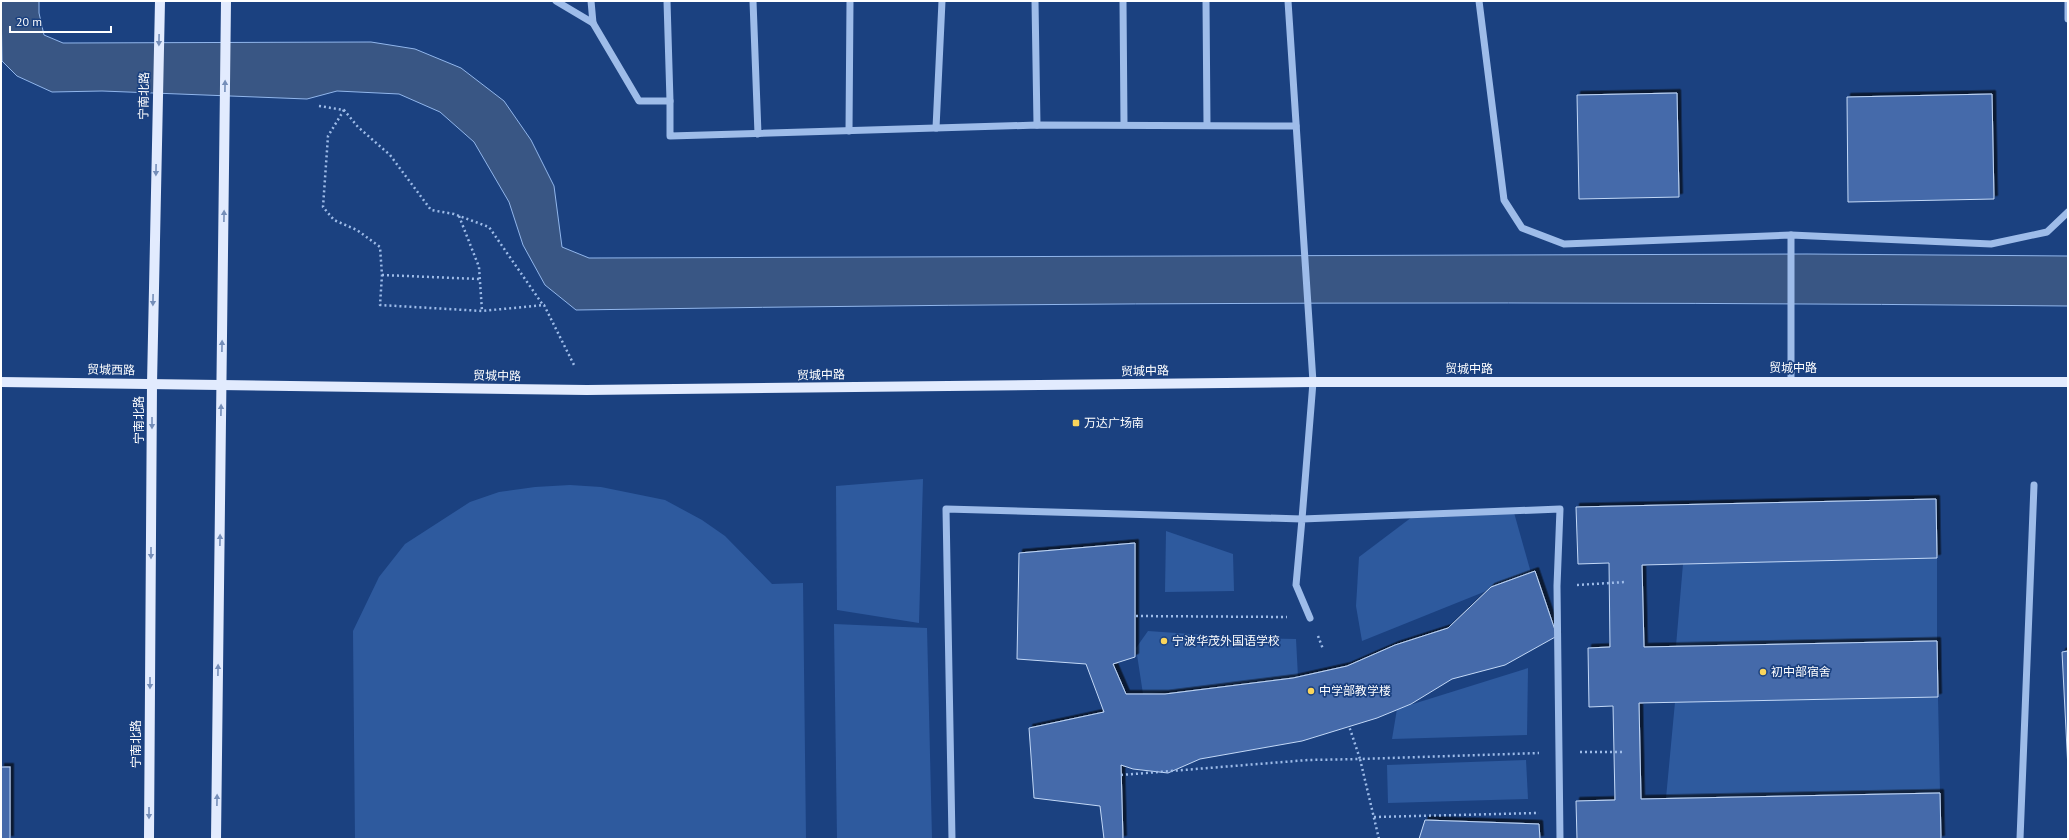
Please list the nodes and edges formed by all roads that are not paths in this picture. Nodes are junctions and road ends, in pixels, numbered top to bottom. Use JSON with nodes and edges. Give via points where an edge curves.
{"nodes":[{"id":1,"x":160,"y":1,"type":"edge"},
{"id":2,"x":226,"y":1,"type":"edge"},
{"id":3,"x":556,"y":1,"type":"edge"},
{"id":4,"x":591,"y":1,"type":"edge"},
{"id":5,"x":667,"y":1,"type":"edge"},
{"id":6,"x":753,"y":1,"type":"edge"},
{"id":7,"x":850,"y":1,"type":"edge"},
{"id":8,"x":942,"y":1,"type":"edge"},
{"id":9,"x":1035,"y":1,"type":"edge"},
{"id":10,"x":1123,"y":1,"type":"edge"},
{"id":11,"x":1206,"y":1,"type":"edge"},
{"id":12,"x":1288,"y":1,"type":"edge"},
{"id":13,"x":1479,"y":1,"type":"edge"},
{"id":14,"x":2068,"y":1,"type":"edge"},
{"id":15,"x":2068,"y":19,"type":"edge"},
{"id":16,"x":593,"y":23,"type":"junction"},
{"id":17,"x":670,"y":100,"type":"junction"},
{"id":18,"x":1124,"y":124,"type":"junction"},
{"id":19,"x":1037,"y":125,"type":"junction"},
{"id":20,"x":1207,"y":125,"type":"junction"},
{"id":21,"x":1296,"y":126,"type":"junction"},
{"id":22,"x":936,"y":128,"type":"junction"},
{"id":23,"x":849,"y":131,"type":"junction"},
{"id":24,"x":758,"y":134,"type":"junction"},
{"id":25,"x":2068,"y":212,"type":"edge"},
{"id":26,"x":1791,"y":235,"type":"junction"},
{"id":27,"x":1791,"y":381,"type":"junction"},
{"id":28,"x":1,"y":382,"type":"edge"},
{"id":29,"x":1313,"y":382,"type":"junction"},
{"id":30,"x":2068,"y":382,"type":"edge"},
{"id":31,"x":152,"y":384,"type":"junction"},
{"id":32,"x":221,"y":385,"type":"junction"},
{"id":33,"x":2034,"y":485,"type":"dead end"},
{"id":34,"x":1302,"y":519,"type":"junction"},
{"id":35,"x":1310,"y":618,"type":"road end"},
{"id":36,"x":149,"y":839,"type":"edge"},
{"id":37,"x":216,"y":839,"type":"edge"},
{"id":38,"x":952,"y":839,"type":"edge"},
{"id":39,"x":1560,"y":839,"type":"edge"},
{"id":40,"x":2020,"y":839,"type":"edge"}],
"edges":[{"from":1,"to":31,"type":"main road","name":"宁南北路","one_way":true},
{"from":32,"to":2,"type":"main road","one_way":true},
{"from":3,"to":16,"type":"lane"},
{"from":4,"to":16,"type":"lane"},
{"from":5,"to":17,"type":"lane"},
{"from":6,"to":24,"type":"lane"},
{"from":7,"to":23,"type":"lane"},
{"from":8,"to":22,"type":"lane"},
{"from":9,"to":19,"type":"lane"},
{"from":10,"to":18,"type":"lane"},
{"from":11,"to":20,"type":"lane"},
{"from":12,"to":21,"type":"lane"},
{"from":13,"to":26,"type":"lane","via":[[1504,200],[1522,228],[1564,244]]},
{"from":14,"to":15,"type":"lane"},
{"from":16,"to":17,"type":"lane","via":[[639,100]]},
{"from":17,"to":24,"type":"lane","via":[[670,136]]},
{"from":18,"to":19,"type":"lane"},
{"from":18,"to":20,"type":"lane"},
{"from":19,"to":22,"type":"lane"},
{"from":20,"to":21,"type":"lane"},
{"from":21,"to":29,"type":"lane"},
{"from":22,"to":23,"type":"lane"},
{"from":23,"to":24,"type":"lane"},
{"from":25,"to":26,"type":"lane","via":[[2046,232],[1991,244]]},
{"from":26,"to":27,"type":"lane"},
{"from":27,"to":29,"type":"main road","name":"贸城中路"},
{"from":27,"to":30,"type":"main road","name":"贸城中路"},
{"from":28,"to":31,"type":"main road","name":"贸城西路"},
{"from":29,"to":32,"type":"main road","name":"贸城中路","via":[[587,390]]},
{"from":29,"to":34,"type":"lane"},
{"from":31,"to":32,"type":"main road","name":"贸城西路"},
{"from":31,"to":36,"type":"main road","name":"宁南北路","one_way":true},
{"from":37,"to":32,"type":"main road","one_way":true},
{"from":33,"to":40,"type":"lane"},
{"from":34,"to":35,"type":"lane","via":[[1296,585]]},
{"from":34,"to":38,"type":"lane","via":[[946,509]]},
{"from":34,"to":39,"type":"lane","via":[[1560,508],[1557,586]]}]}
